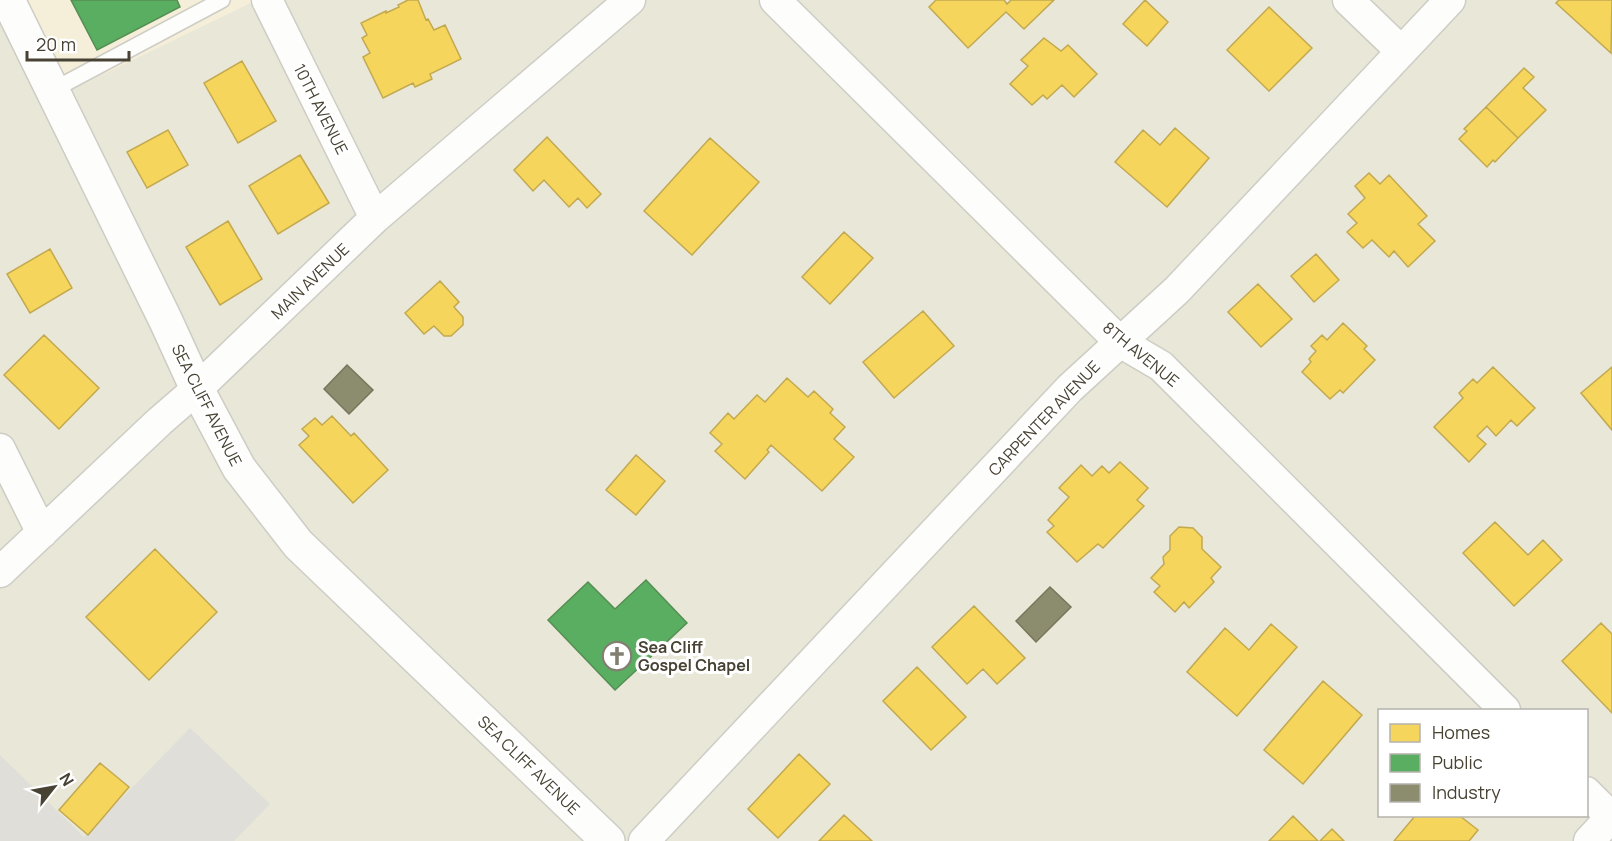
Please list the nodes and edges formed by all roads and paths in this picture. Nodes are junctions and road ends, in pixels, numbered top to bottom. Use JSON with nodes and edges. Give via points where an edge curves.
{"nodes":[{"id":1,"x":8,"y":0,"type":"edge"},
{"id":2,"x":222,"y":0,"type":"edge"},
{"id":3,"x":267,"y":0,"type":"edge"},
{"id":4,"x":630,"y":0,"type":"edge"},
{"id":5,"x":775,"y":0,"type":"edge"},
{"id":6,"x":1348,"y":0,"type":"edge"},
{"id":7,"x":1450,"y":0,"type":"edge"},
{"id":8,"x":1401,"y":51,"type":"junction"},
{"id":9,"x":52,"y":90,"type":"junction"},
{"id":10,"x":375,"y":218,"type":"junction"},
{"id":11,"x":1120,"y":342,"type":"junction"},
{"id":12,"x":197,"y":389,"type":"junction"},
{"id":13,"x":0,"y":449,"type":"edge"},
{"id":14,"x":42,"y":533,"type":"junction"},
{"id":15,"x":0,"y":572,"type":"edge"},
{"id":16,"x":1503,"y":709,"type":"edge"},
{"id":17,"x":1588,"y":793,"type":"edge"},
{"id":18,"x":1612,"y":817,"type":"edge"},
{"id":19,"x":608,"y":841,"type":"edge"},
{"id":20,"x":644,"y":841,"type":"edge"},
{"id":21,"x":1588,"y":841,"type":"edge"}],
"edges":[{"from":1,"to":9,"type":"street","name":"SEA CLIFF AVENUE"},
{"from":2,"to":9,"type":"lane"},
{"from":3,"to":10,"type":"street","name":"10TH AVENUE"},
{"from":4,"to":10,"type":"street","name":"MAIN AVENUE"},
{"from":5,"to":11,"type":"street","name":"8TH AVENUE"},
{"from":6,"to":8,"type":"street"},
{"from":7,"to":8,"type":"street","name":"CARPENTER AVENUE"},
{"from":8,"to":11,"type":"street","name":"CARPENTER AVENUE","via":[[1177,290]]},
{"from":9,"to":12,"type":"street","name":"SEA CLIFF AVENUE"},
{"from":10,"to":12,"type":"street","name":"MAIN AVENUE"},
{"from":11,"to":16,"type":"street","name":"8TH AVENUE","via":[[1161,366]]},
{"from":11,"to":20,"type":"street","name":"CARPENTER AVENUE","via":[[1070,388]]},
{"from":12,"to":14,"type":"street","name":"MAIN AVENUE"},
{"from":12,"to":19,"type":"street","name":"SEA CLIFF AVENUE","via":[[239,468],[298,544]]},
{"from":13,"to":14,"type":"street"},
{"from":14,"to":15,"type":"street","name":"MAIN AVENUE"},
{"from":17,"to":18,"type":"street"},
{"from":18,"to":21,"type":"street"}]}
